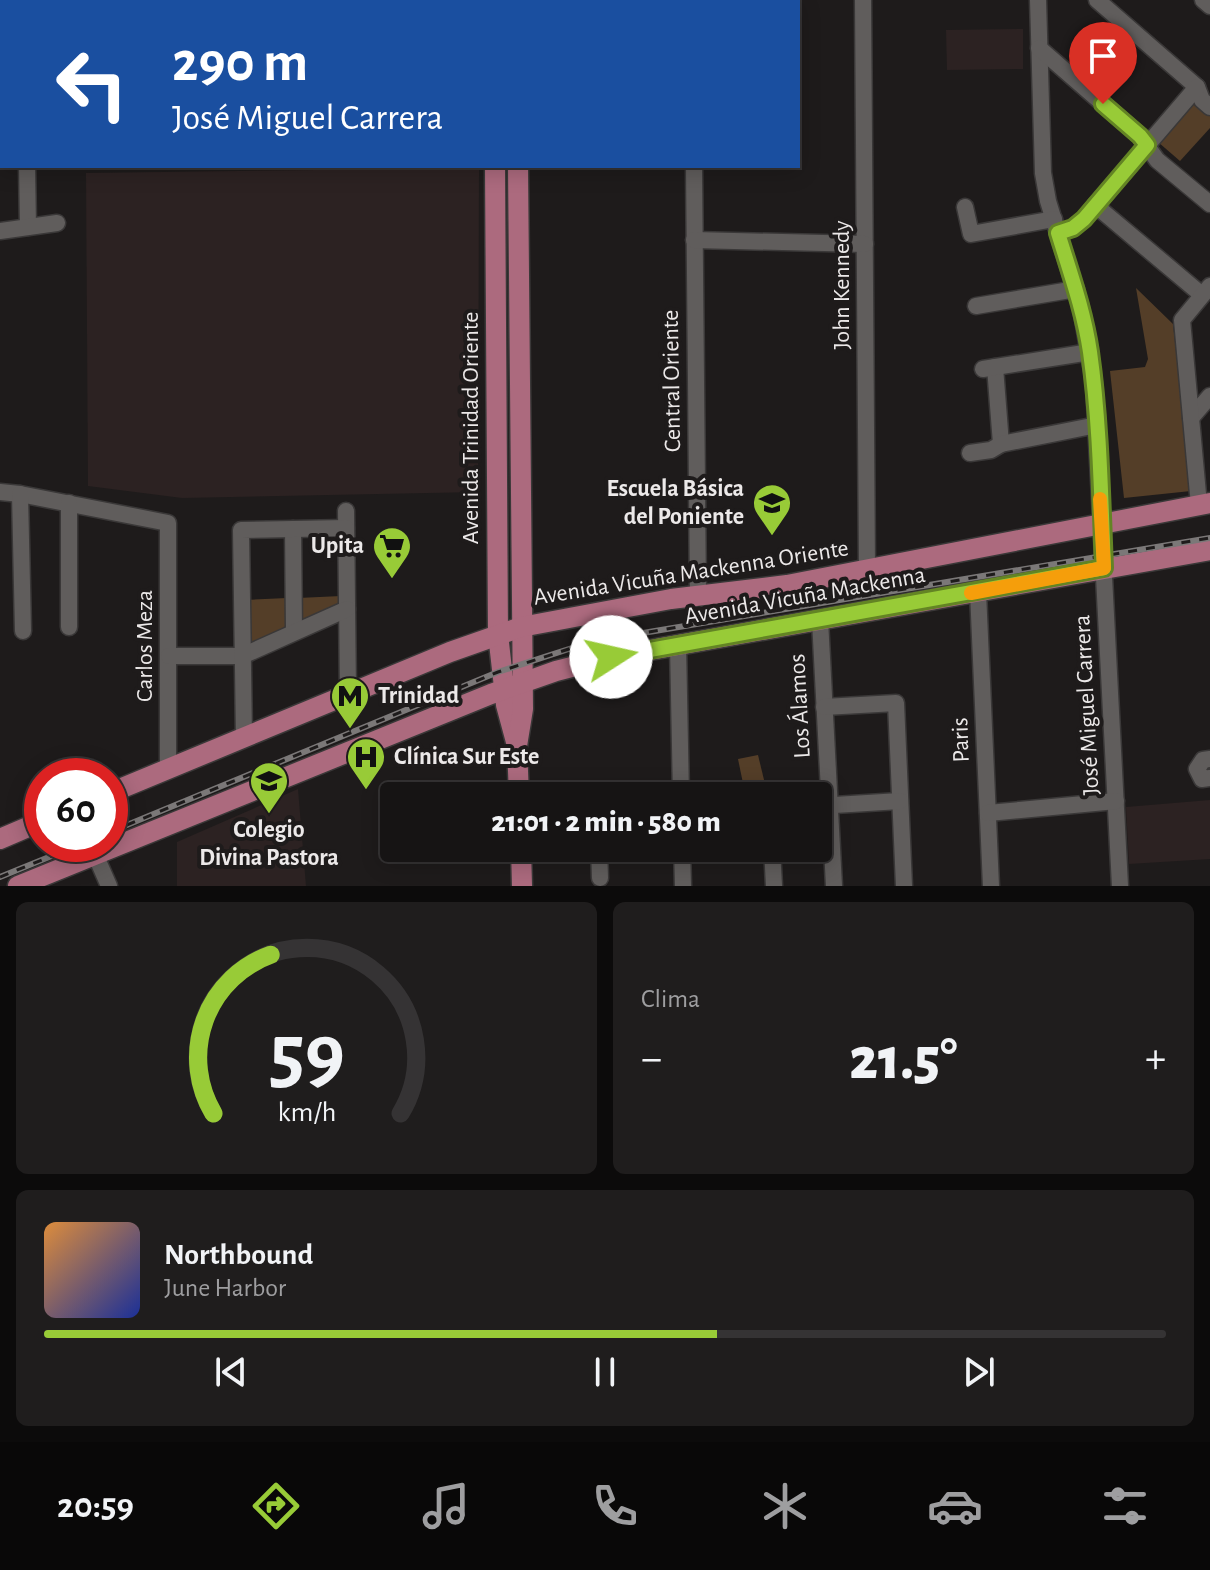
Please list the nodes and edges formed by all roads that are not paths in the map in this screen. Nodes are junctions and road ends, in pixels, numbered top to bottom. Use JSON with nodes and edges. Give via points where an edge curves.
{"nodes":[{"id":1,"x":863,"y":0,"type":"edge"},
{"id":2,"x":1038,"y":0,"type":"edge"},
{"id":3,"x":1097,"y":0,"type":"edge"},
{"id":4,"x":1203,"y":0,"type":"edge"},
{"id":5,"x":1210,"y":6,"type":"edge"},
{"id":6,"x":1039,"y":48,"type":"junction"},
{"id":7,"x":1197,"y":87,"type":"junction"},
{"id":8,"x":1210,"y":107,"type":"edge"},
{"id":9,"x":1147,"y":145,"type":"junction"},
{"id":10,"x":27,"y":168,"type":"edge"},
{"id":11,"x":495,"y":168,"type":"edge"},
{"id":12,"x":518,"y":168,"type":"edge"},
{"id":13,"x":694,"y":168,"type":"edge"},
{"id":14,"x":1210,"y":204,"type":"edge"},
{"id":15,"x":1095,"y":205,"type":"junction"},
{"id":16,"x":965,"y":207,"type":"dead end"},
{"id":17,"x":57,"y":223,"type":"dead end"},
{"id":18,"x":1056,"y":226,"type":"junction"},
{"id":19,"x":28,"y":227,"type":"junction"},
{"id":20,"x":0,"y":231,"type":"edge"},
{"id":21,"x":694,"y":240,"type":"junction"},
{"id":22,"x":865,"y":244,"type":"junction"},
{"id":23,"x":1076,"y":289,"type":"junction"},
{"id":24,"x":1206,"y":290,"type":"edge"},
{"id":25,"x":976,"y":306,"type":"dead end"},
{"id":26,"x":1090,"y":352,"type":"junction"},
{"id":27,"x":1210,"y":396,"type":"edge"},
{"id":28,"x":1191,"y":418,"type":"junction"},
{"id":29,"x":1097,"y":425,"type":"junction"},
{"id":30,"x":1001,"y":444,"type":"junction"},
{"id":31,"x":970,"y":453,"type":"dead end"},
{"id":32,"x":0,"y":492,"type":"edge"},
{"id":33,"x":20,"y":494,"type":"junction"},
{"id":34,"x":69,"y":503,"type":"junction"},
{"id":35,"x":1205,"y":504,"type":"edge"},
{"id":36,"x":1102,"y":522,"type":"junction"},
{"id":37,"x":293,"y":529,"type":"junction"},
{"id":38,"x":1210,"y":550,"type":"edge"},
{"id":39,"x":1104,"y":568,"type":"junction"},
{"id":40,"x":867,"y":570,"type":"junction"},
{"id":41,"x":978,"y":592,"type":"junction"},
{"id":42,"x":698,"y":595,"type":"junction"},
{"id":43,"x":347,"y":609,"type":"junction"},
{"id":44,"x":820,"y":620,"type":"junction"},
{"id":45,"x":69,"y":627,"type":"dead end"},
{"id":46,"x":521,"y":627,"type":"junction"},
{"id":47,"x":23,"y":631,"type":"dead end"},
{"id":48,"x":294,"y":632,"type":"junction"},
{"id":49,"x":498,"y":634,"type":"junction"},
{"id":50,"x":678,"y":645,"type":"junction"},
{"id":51,"x":169,"y":656,"type":"junction"},
{"id":52,"x":242,"y":656,"type":"junction"},
{"id":53,"x":513,"y":685,"type":"junction"},
{"id":54,"x":348,"y":694,"type":"junction"},
{"id":55,"x":824,"y":707,"type":"junction"},
{"id":56,"x":244,"y":738,"type":"junction"},
{"id":57,"x":1210,"y":759,"type":"edge"},
{"id":58,"x":168,"y":769,"type":"junction"},
{"id":59,"x":1210,"y":778,"type":"edge"},
{"id":60,"x":518,"y":782,"type":"edge"},
{"id":61,"x":681,"y":782,"type":"edge"},
{"id":62,"x":824,"y":782,"type":"edge"},
{"id":63,"x":128,"y":786,"type":"edge"},
{"id":64,"x":900,"y":801,"type":"junction"},
{"id":65,"x":1116,"y":801,"type":"junction"},
{"id":66,"x":832,"y":805,"type":"edge"},
{"id":67,"x":988,"y":813,"type":"junction"},
{"id":68,"x":24,"y":827,"type":"edge"},
{"id":69,"x":1,"y":835,"type":"edge"},
{"id":70,"x":128,"y":841,"type":"edge"},
{"id":71,"x":76,"y":862,"type":"edge"},
{"id":72,"x":98,"y":862,"type":"edge"},
{"id":73,"x":521,"y":862,"type":"edge"},
{"id":74,"x":599,"y":862,"type":"edge"},
{"id":75,"x":682,"y":862,"type":"edge"},
{"id":76,"x":773,"y":862,"type":"edge"},
{"id":77,"x":831,"y":862,"type":"edge"},
{"id":78,"x":600,"y":878,"type":"dead end"},
{"id":79,"x":18,"y":886,"type":"edge"},
{"id":80,"x":109,"y":886,"type":"edge"},
{"id":81,"x":522,"y":886,"type":"edge"},
{"id":82,"x":683,"y":886,"type":"edge"},
{"id":83,"x":774,"y":886,"type":"edge"},
{"id":84,"x":834,"y":886,"type":"edge"},
{"id":85,"x":904,"y":886,"type":"edge"},
{"id":86,"x":991,"y":886,"type":"edge"},
{"id":87,"x":1120,"y":886,"type":"edge"}],
"edges":[{"from":1,"to":22,"type":"street","name":"John Kennedy"},
{"from":2,"to":6,"type":"street","name":"José Miguel Carrera"},
{"from":3,"to":7,"type":"street"},
{"from":4,"to":5,"type":"street"},
{"from":6,"to":9,"type":"street"},
{"from":6,"to":18,"type":"street","name":"José Miguel Carrera","via":[[1041,157]]},
{"from":7,"to":8,"type":"street"},
{"from":7,"to":9,"type":"street"},
{"from":9,"to":14,"type":"street","via":[[1157,160]]},
{"from":9,"to":15,"type":"street"},
{"from":10,"to":19,"type":"street"},
{"from":11,"to":49,"type":"main road","name":"Avenida Trinidad Oriente"},
{"from":12,"to":46,"type":"main road","name":"Avenida Trinidad Oriente"},
{"from":13,"to":21,"type":"street","name":"Central Oriente"},
{"from":15,"to":18,"type":"street","via":[[1073,228]]},
{"from":15,"to":24,"type":"street"},
{"from":16,"to":18,"type":"street","via":[[971,234]]},
{"from":17,"to":19,"type":"street"},
{"from":18,"to":23,"type":"street","name":"José Miguel Carrera"},
{"from":19,"to":20,"type":"street"},
{"from":21,"to":22,"type":"street"},
{"from":21,"to":42,"type":"street","name":"Central Oriente"},
{"from":22,"to":40,"type":"street","name":"John Kennedy"},
{"from":23,"to":25,"type":"street"},
{"from":23,"to":26,"type":"street","name":"José Miguel Carrera"},
{"from":24,"to":28,"type":"street","via":[[1182,320]]},
{"from":26,"to":29,"type":"street","name":"José Miguel Carrera"},
{"from":26,"to":30,"type":"street","via":[[989,368]]},
{"from":27,"to":28,"type":"street"},
{"from":28,"to":35,"type":"street"},
{"from":29,"to":30,"type":"street"},
{"from":29,"to":36,"type":"street","name":"José Miguel Carrera"},
{"from":30,"to":31,"type":"street"},
{"from":32,"to":33,"type":"street"},
{"from":33,"to":34,"type":"street"},
{"from":33,"to":47,"type":"street"},
{"from":34,"to":45,"type":"street"},
{"from":34,"to":51,"type":"street","name":"Carlos Meza","via":[[168,523]]},
{"from":35,"to":36,"type":"main road","name":"Avenida Vicuña Mackenna Oriente"},
{"from":36,"to":39,"type":"street","name":"José Miguel Carrera"},
{"from":36,"to":40,"type":"main road","name":"Avenida Vicuña Mackenna Oriente"},
{"from":37,"to":43,"type":"street","via":[[346,519]]},
{"from":37,"to":48,"type":"street"},
{"from":37,"to":52,"type":"street","via":[[241,530]]},
{"from":38,"to":39,"type":"main road","name":"Avenida Vicuña Mackenna"},
{"from":39,"to":41,"type":"main road","name":"Avenida Vicuña Mackenna"},
{"from":39,"to":65,"type":"street","name":"José Miguel Carrera"},
{"from":40,"to":42,"type":"main road","name":"Avenida Vicuña Mackenna Oriente"},
{"from":41,"to":44,"type":"main road","name":"Avenida Vicuña Mackenna"},
{"from":41,"to":67,"type":"street","name":"Paris"},
{"from":42,"to":46,"type":"main road","name":"Avenida Vicuña Mackenna Oriente"},
{"from":43,"to":48,"type":"street"},
{"from":43,"to":54,"type":"street"},
{"from":44,"to":50,"type":"main road","name":"Avenida Vicuña Mackenna"},
{"from":44,"to":55,"type":"street","name":"Los Álamos"},
{"from":46,"to":49,"type":"main road","name":"Avenida Vicuña Mackenna Oriente"},
{"from":46,"to":53,"type":"main road","name":"Avenida Trinidad Oriente"},
{"from":48,"to":52,"type":"street"},
{"from":49,"to":53,"type":"main road","name":"Avenida Trinidad Oriente"},
{"from":49,"to":54,"type":"main road","name":"Avenida Vicuña Mackenna Oriente"},
{"from":50,"to":53,"type":"main road","name":"Avenida Vicuña Mackenna","via":[[585,663]]},
{"from":50,"to":61,"type":"street"},
{"from":51,"to":52,"type":"street"},
{"from":51,"to":58,"type":"street","name":"Carlos Meza"},
{"from":52,"to":56,"type":"street"},
{"from":53,"to":60,"type":"main road","via":[[523,720],[517,746]]},
{"from":53,"to":70,"type":"main road","name":"Avenida Vicuña Mackenna"},
{"from":54,"to":56,"type":"main road","name":"Avenida Vicuña Mackenna Oriente"},
{"from":55,"to":62,"type":"street","name":"Los Álamos"},
{"from":55,"to":64,"type":"street","via":[[896,703]]},
{"from":56,"to":58,"type":"main road","name":"Avenida Vicuña Mackenna Oriente"},
{"from":57,"to":59,"type":"street","via":[[1197,769],[1202,779]]},
{"from":58,"to":63,"type":"main road","name":"Avenida Vicuña Mackenna Oriente"},
{"from":64,"to":66,"type":"street"},
{"from":64,"to":85,"type":"street"},
{"from":65,"to":67,"type":"street"},
{"from":65,"to":87,"type":"street","name":"José Miguel Carrera"},
{"from":67,"to":86,"type":"street","name":"Paris"},
{"from":68,"to":69,"type":"main road"},
{"from":71,"to":79,"type":"main road","name":"Avenida Vicuña Mackenna"},
{"from":72,"to":80,"type":"street"},
{"from":73,"to":81,"type":"main road"},
{"from":74,"to":78,"type":"street"},
{"from":75,"to":82,"type":"street"},
{"from":76,"to":83,"type":"street"},
{"from":77,"to":84,"type":"street","name":"Los Álamos"}]}
